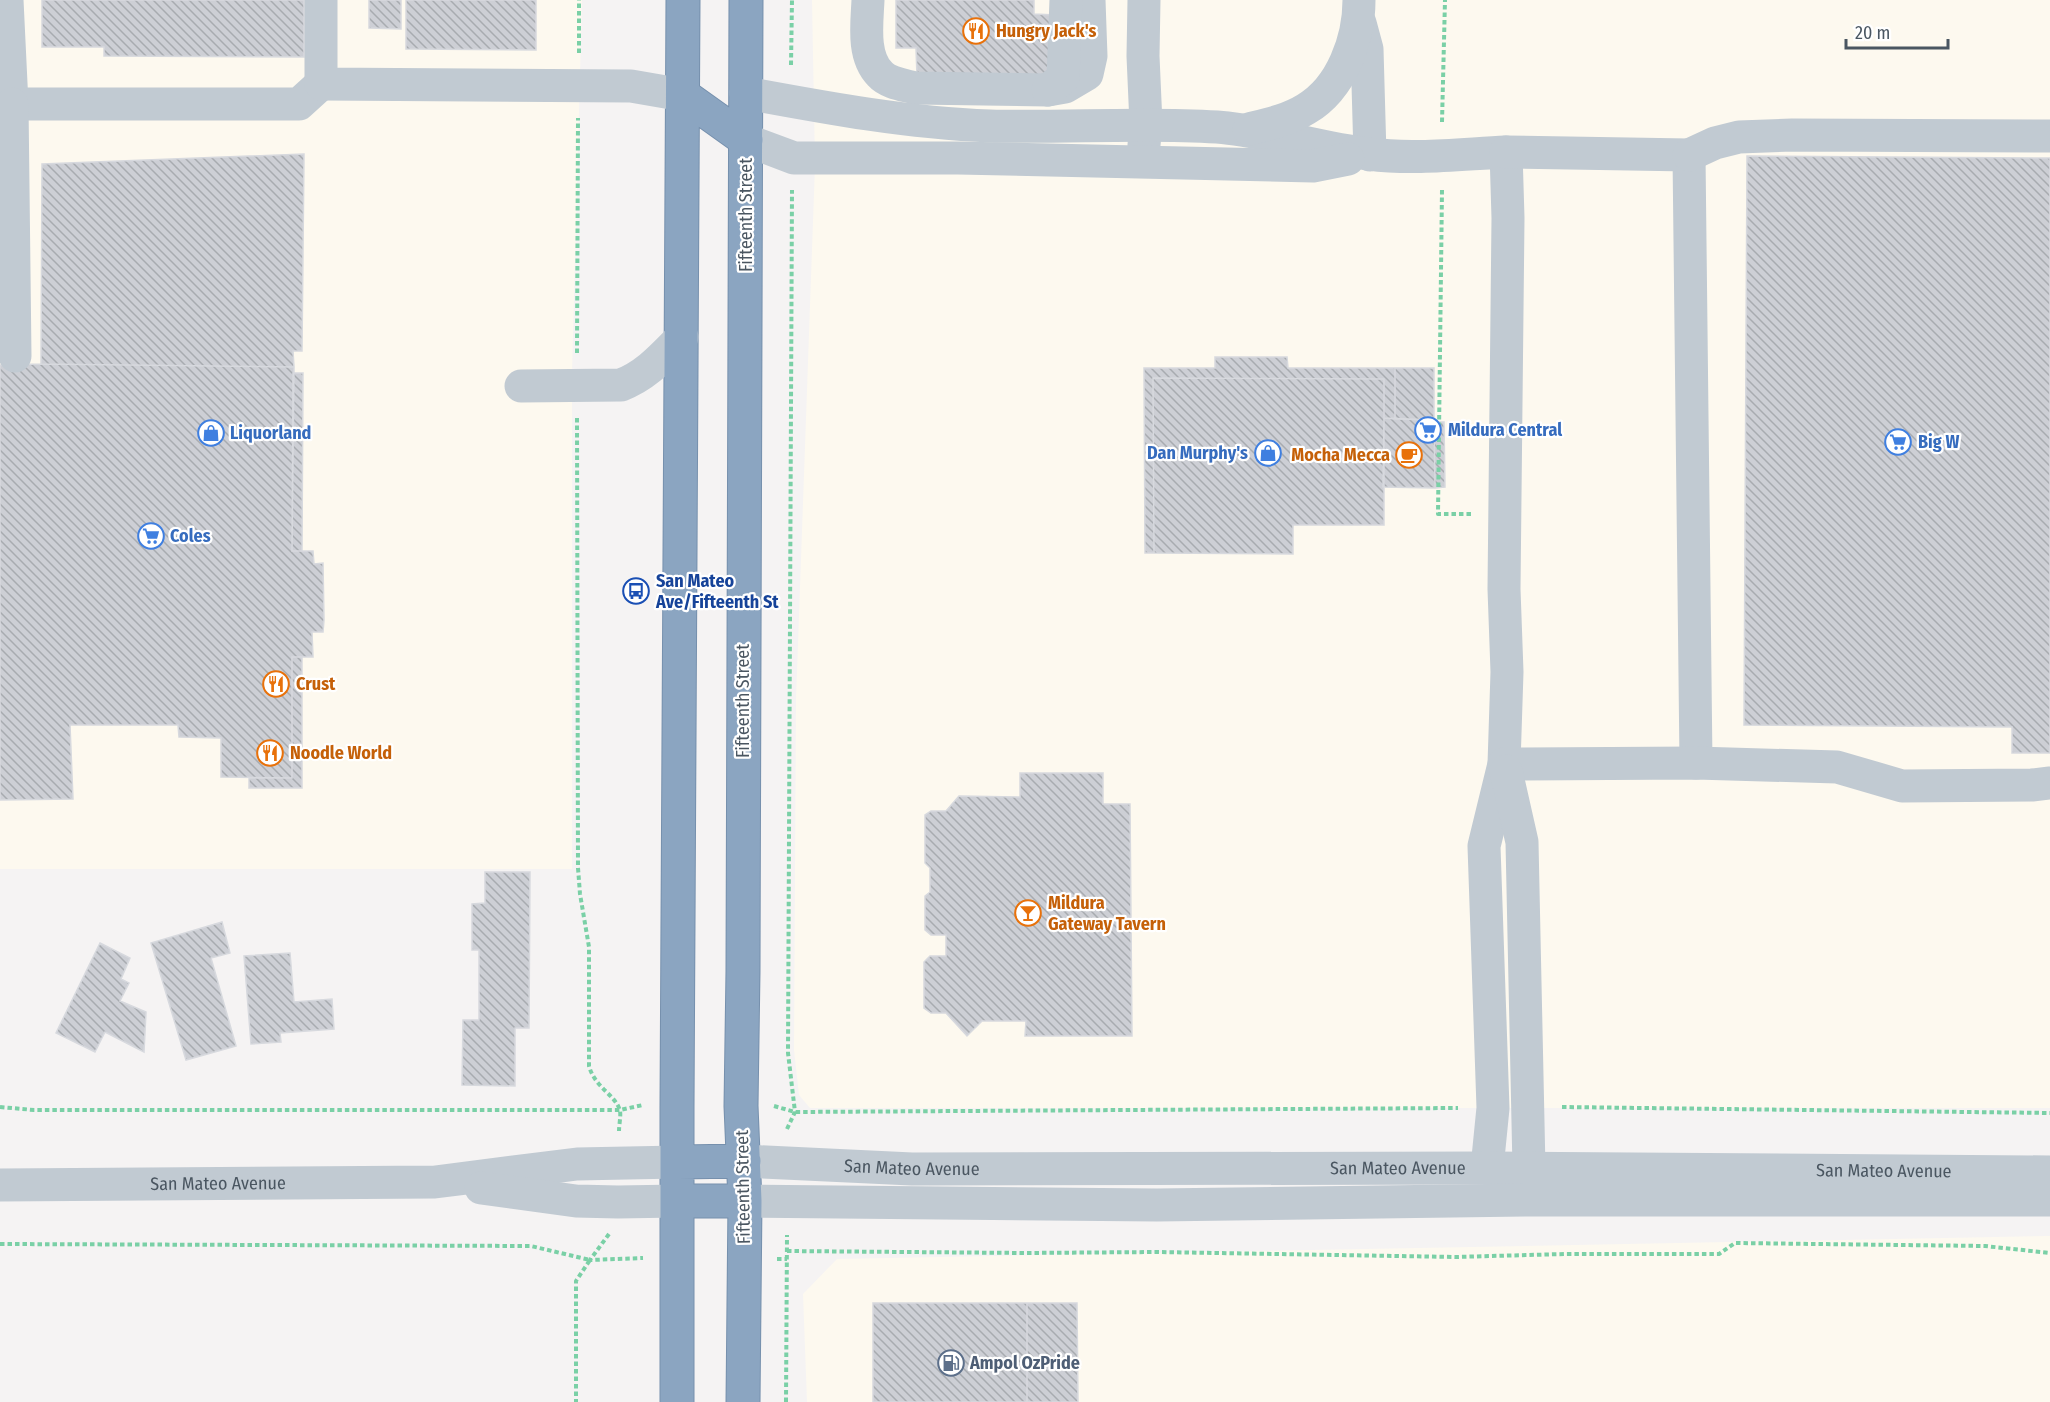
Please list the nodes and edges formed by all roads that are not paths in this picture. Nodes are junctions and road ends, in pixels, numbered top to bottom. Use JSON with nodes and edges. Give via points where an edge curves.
{"nodes":[{"id":1,"x":7,"y":0,"type":"edge"},
{"id":2,"x":321,"y":0,"type":"edge"},
{"id":3,"x":683,"y":0,"type":"edge"},
{"id":4,"x":746,"y":0,"type":"edge"},
{"id":5,"x":868,"y":0,"type":"edge"},
{"id":6,"x":1066,"y":0,"type":"edge"},
{"id":7,"x":1089,"y":0,"type":"edge"},
{"id":8,"x":1144,"y":0,"type":"edge"},
{"id":9,"x":1359,"y":9,"type":"edge"},
{"id":10,"x":321,"y":84,"type":"junction"},
{"id":11,"x":1048,"y":90,"type":"junction"},
{"id":12,"x":746,"y":93,"type":"junction"},
{"id":13,"x":683,"y":95,"type":"junction"},
{"id":14,"x":8,"y":113,"type":"edge"},
{"id":15,"x":1146,"y":124,"type":"junction"},
{"id":16,"x":1242,"y":131,"type":"junction"},
{"id":17,"x":2050,"y":136,"type":"edge"},
{"id":18,"x":746,"y":140,"type":"junction"},
{"id":19,"x":1506,"y":152,"type":"junction"},
{"id":20,"x":1370,"y":154,"type":"junction"},
{"id":21,"x":1689,"y":155,"type":"junction"},
{"id":22,"x":1144,"y":161,"type":"junction"},
{"id":23,"x":682,"y":337,"type":"junction"},
{"id":24,"x":15,"y":356,"type":"dead end"},
{"id":25,"x":521,"y":386,"type":"dead end"},
{"id":26,"x":1696,"y":763,"type":"junction"},
{"id":27,"x":1504,"y":764,"type":"junction"},
{"id":28,"x":2050,"y":783,"type":"edge"},
{"id":29,"x":744,"y":1161,"type":"junction"},
{"id":30,"x":678,"y":1162,"type":"junction"},
{"id":31,"x":1487,"y":1168,"type":"junction"},
{"id":32,"x":1528,"y":1168,"type":"junction"},
{"id":33,"x":2050,"y":1172,"type":"edge"},
{"id":34,"x":435,"y":1182,"type":"junction"},
{"id":35,"x":0,"y":1185,"type":"edge"},
{"id":36,"x":2050,"y":1200,"type":"edge"},
{"id":37,"x":678,"y":1201,"type":"junction"},
{"id":38,"x":745,"y":1201,"type":"junction"},
{"id":39,"x":677,"y":1402,"type":"edge"},
{"id":40,"x":743,"y":1402,"type":"edge"}],
"edges":[{"from":1,"to":14,"type":"street"},
{"from":2,"to":10,"type":"street"},
{"from":3,"to":13,"type":"highway"},
{"from":4,"to":12,"type":"highway","name":"Fifteenth Street"},
{"from":5,"to":11,"type":"street","via":[[870,59],[880,75],[897,84],[915,88]]},
{"from":6,"to":11,"type":"street","via":[[1063,78]]},
{"from":7,"to":11,"type":"street","via":[[1087,74],[1065,87]]},
{"from":8,"to":15,"type":"street"},
{"from":9,"to":16,"type":"street","via":[[1349,54],[1325,94],[1285,120]]},
{"from":9,"to":20,"type":"street","via":[[1367,50]]},
{"from":10,"to":13,"type":"street","via":[[631,86]]},
{"from":10,"to":14,"type":"street","via":[[299,104]]},
{"from":12,"to":13,"type":"highway"},
{"from":12,"to":15,"type":"street","via":[[879,116],[989,126]]},
{"from":12,"to":18,"type":"highway","name":"Fifteenth Street"},
{"from":13,"to":18,"type":"highway"},
{"from":13,"to":23,"type":"highway"},
{"from":14,"to":24,"type":"street"},
{"from":15,"to":16,"type":"street"},
{"from":15,"to":22,"type":"street"},
{"from":16,"to":20,"type":"street"},
{"from":17,"to":21,"type":"street","via":[[1739,137]]},
{"from":18,"to":22,"type":"street","via":[[794,158]]},
{"from":18,"to":29,"type":"highway","name":"Fifteenth Street","via":[[741,1106]]},
{"from":19,"to":20,"type":"street"},
{"from":19,"to":21,"type":"street"},
{"from":19,"to":27,"type":"street"},
{"from":20,"to":22,"type":"street","via":[[1313,166]]},
{"from":21,"to":26,"type":"street"},
{"from":23,"to":25,"type":"street","via":[[651,368],[621,385]]},
{"from":23,"to":30,"type":"highway"},
{"from":26,"to":27,"type":"street"},
{"from":26,"to":28,"type":"street","via":[[1837,766],[1902,786]]},
{"from":27,"to":31,"type":"street","via":[[1484,846],[1493,1108]]},
{"from":27,"to":32,"type":"street","via":[[1522,842]]},
{"from":29,"to":30,"type":"highway"},
{"from":29,"to":31,"type":"street","name":"San Mateo Avenue","via":[[923,1169]]},
{"from":29,"to":38,"type":"highway","name":"Fifteenth Street"},
{"from":30,"to":34,"type":"street","name":"San Mateo Avenue","via":[[577,1164]]},
{"from":30,"to":37,"type":"highway"},
{"from":31,"to":32,"type":"street","name":"San Mateo Avenue"},
{"from":32,"to":33,"type":"street","name":"San Mateo Avenue"},
{"from":34,"to":35,"type":"street","name":"San Mateo Avenue"},
{"from":34,"to":37,"type":"street","name":"San Mateo Avenue","via":[[576,1201]]},
{"from":36,"to":38,"type":"street","name":"San Mateo Avenue","via":[[1157,1205]]},
{"from":37,"to":38,"type":"highway"},
{"from":37,"to":39,"type":"highway"},
{"from":38,"to":40,"type":"highway","name":"Fifteenth Street"}]}
